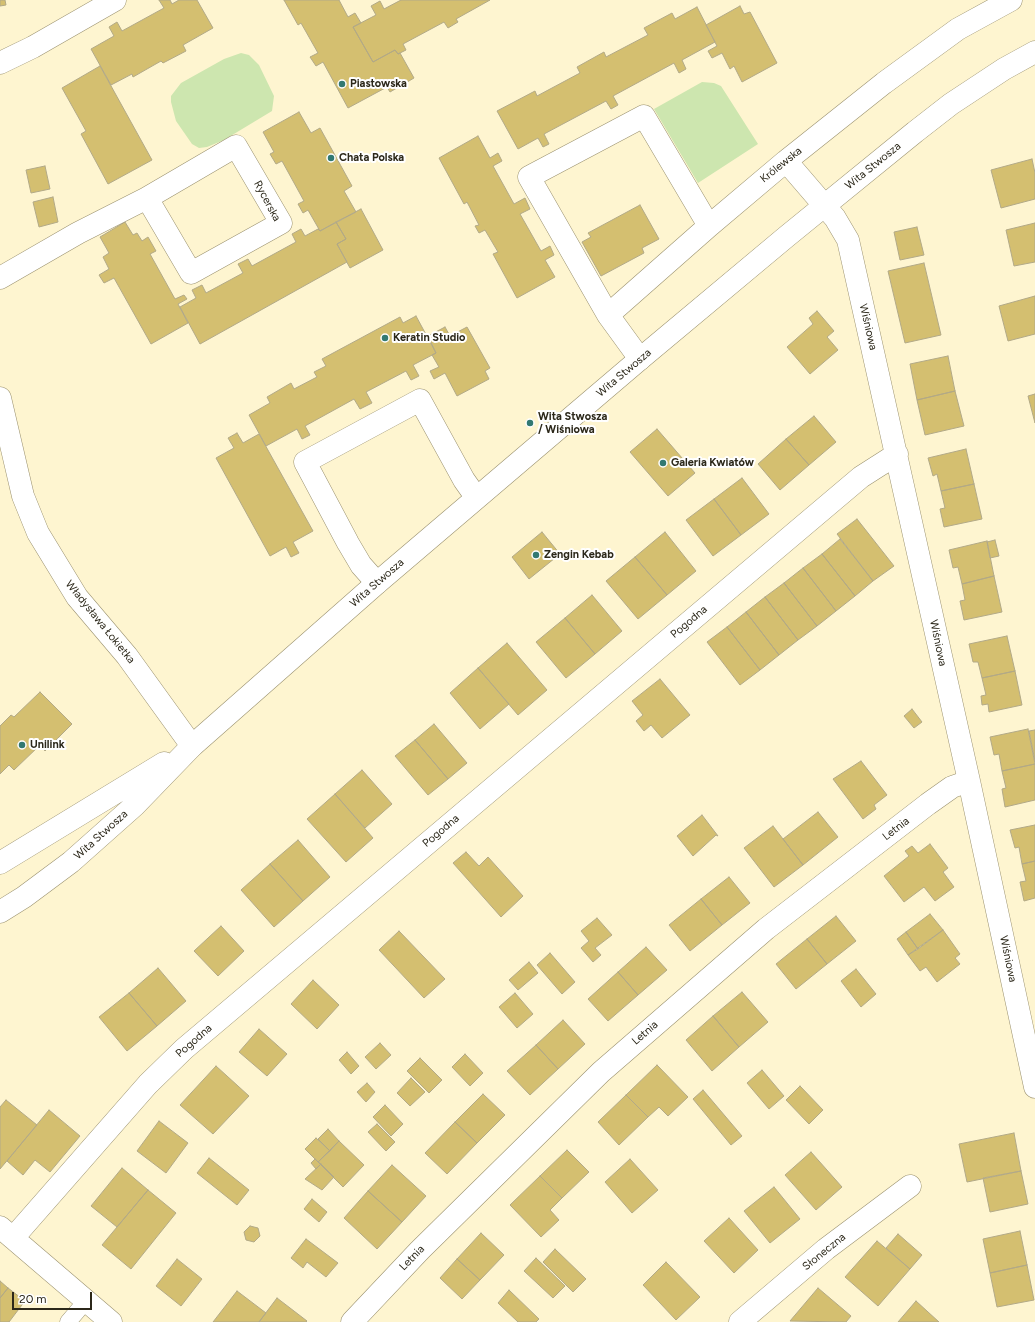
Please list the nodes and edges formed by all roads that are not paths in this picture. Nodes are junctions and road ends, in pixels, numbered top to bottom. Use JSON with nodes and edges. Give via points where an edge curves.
{"nodes":[{"id":1,"x":115,"y":0,"type":"edge"},
{"id":2,"x":1011,"y":0,"type":"edge"},
{"id":3,"x":1035,"y":52,"type":"edge"},
{"id":4,"x":0,"y":63,"type":"edge"},
{"id":5,"x":786,"y":161,"type":"junction"},
{"id":6,"x":147,"y":198,"type":"junction"},
{"id":7,"x":824,"y":206,"type":"junction"},
{"id":8,"x":709,"y":226,"type":"junction"},
{"id":9,"x":0,"y":278,"type":"edge"},
{"id":10,"x":608,"y":315,"type":"junction"},
{"id":11,"x":640,"y":359,"type":"junction"},
{"id":12,"x":0,"y":398,"type":"edge"},
{"id":13,"x":897,"y":454,"type":"junction"},
{"id":14,"x":476,"y":498,"type":"junction"},
{"id":15,"x":377,"y":583,"type":"junction"},
{"id":16,"x":192,"y":746,"type":"junction"},
{"id":17,"x":969,"y":781,"type":"junction"},
{"id":18,"x":0,"y":863,"type":"edge"},
{"id":19,"x":0,"y":912,"type":"edge"},
{"id":20,"x":1035,"y":1087,"type":"edge"},
{"id":21,"x":910,"y":1186,"type":"dead end"},
{"id":22,"x":6,"y":1232,"type":"edge"},
{"id":23,"x":86,"y":1301,"type":"junction"},
{"id":24,"x":68,"y":1322,"type":"edge"},
{"id":25,"x":111,"y":1322,"type":"edge"},
{"id":26,"x":352,"y":1322,"type":"edge"},
{"id":27,"x":740,"y":1322,"type":"edge"}],
"edges":[{"from":1,"to":4,"type":"street"},
{"from":2,"to":5,"type":"street","name":"Królewska","via":[[958,29],[884,83]]},
{"from":3,"to":7,"type":"street","name":"Wita Stwosza","via":[[951,104]]},
{"from":5,"to":7,"type":"street","name":"Wiśniowa"},
{"from":5,"to":8,"type":"street","name":"Królewska"},
{"from":6,"to":6,"type":"street","name":"Rycerska","via":[[236,146],[281,223],[191,273]]},
{"from":6,"to":9,"type":"street","name":"Rycerska","via":[[78,233]]},
{"from":7,"to":11,"type":"street","name":"Wita Stwosza"},
{"from":7,"to":13,"type":"street","name":"Wiśniowa","via":[[848,240]]},
{"from":8,"to":10,"type":"street","name":"Królewska"},
{"from":8,"to":10,"type":"street","via":[[644,116],[530,177]]},
{"from":10,"to":11,"type":"street"},
{"from":11,"to":14,"type":"street","name":"Wita Stwosza"},
{"from":12,"to":16,"type":"street","name":"Władysława Łokietka","via":[[23,496],[38,533],[77,597],[127,656]]},
{"from":13,"to":17,"type":"street","name":"Wiśniowa"},
{"from":13,"to":22,"type":"street","name":"Pogodna","via":[[861,476],[184,1049]]},
{"from":14,"to":15,"type":"street","name":"Wita Stwosza"},
{"from":14,"to":15,"type":"street","via":[[420,400],[305,462],[361,565]]},
{"from":15,"to":16,"type":"street","name":"Wita Stwosza"},
{"from":16,"to":18,"type":"street","name":"Wita Stwosza"},
{"from":16,"to":19,"type":"street","name":"Wita Stwosza","via":[[134,806],[71,862]]},
{"from":17,"to":20,"type":"street","name":"Wiśniowa"},
{"from":17,"to":26,"type":"street","name":"Letnia","via":[[939,796],[766,929],[601,1072],[420,1250]]},
{"from":21,"to":27,"type":"street","name":"Słoneczna","via":[[826,1249]]},
{"from":22,"to":23,"type":"street"},
{"from":23,"to":24,"type":"lane"},
{"from":23,"to":25,"type":"street"}]}
